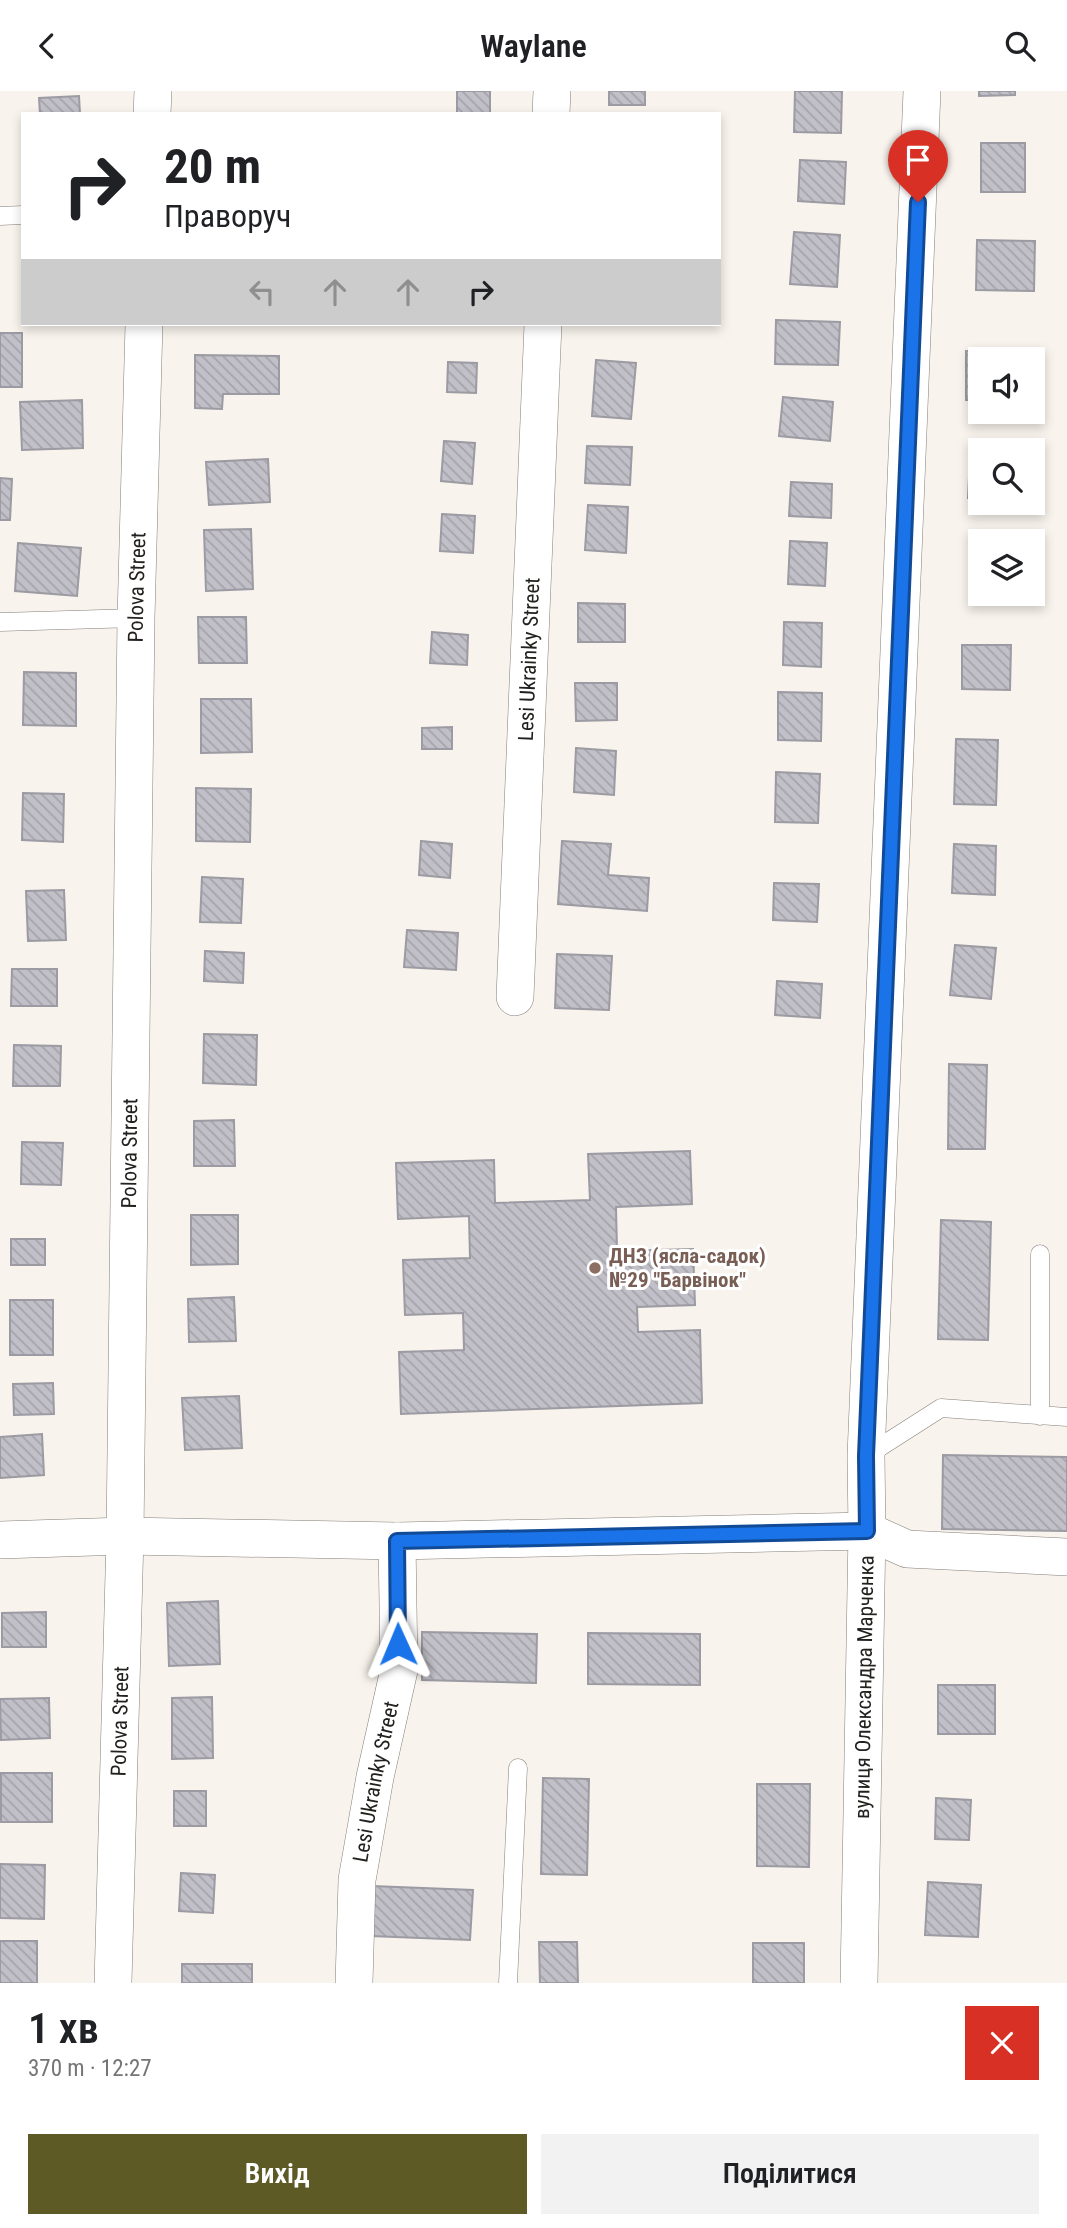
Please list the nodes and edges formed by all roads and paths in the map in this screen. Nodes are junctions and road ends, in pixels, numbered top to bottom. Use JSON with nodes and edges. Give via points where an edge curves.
{"nodes":[{"id":1,"x":153,"y":91,"type":"edge"},
{"id":2,"x":552,"y":91,"type":"edge"},
{"id":3,"x":922,"y":91,"type":"edge"},
{"id":4,"x":152,"y":112,"type":"edge"},
{"id":5,"x":551,"y":112,"type":"edge"},
{"id":6,"x":21,"y":215,"type":"edge"},
{"id":7,"x":0,"y":216,"type":"edge"},
{"id":8,"x":144,"y":326,"type":"edge"},
{"id":9,"x":543,"y":326,"type":"edge"},
{"id":10,"x":136,"y":618,"type":"junction"},
{"id":11,"x":0,"y":622,"type":"edge"},
{"id":12,"x":515,"y":996,"type":"dead end"},
{"id":13,"x":1040,"y":1254,"type":"dead end"},
{"id":14,"x":1040,"y":1416,"type":"junction"},
{"id":15,"x":1067,"y":1417,"type":"edge"},
{"id":16,"x":866,"y":1456,"type":"junction"},
{"id":17,"x":867,"y":1531,"type":"junction"},
{"id":18,"x":125,"y":1536,"type":"junction"},
{"id":19,"x":0,"y":1540,"type":"edge"},
{"id":20,"x":397,"y":1541,"type":"junction"},
{"id":21,"x":1067,"y":1557,"type":"edge"},
{"id":22,"x":518,"y":1769,"type":"dead end"},
{"id":23,"x":113,"y":1983,"type":"edge"},
{"id":24,"x":355,"y":1983,"type":"edge"},
{"id":25,"x":508,"y":1983,"type":"edge"},
{"id":26,"x":859,"y":1983,"type":"edge"}],
"edges":[{"from":1,"to":4,"type":"street"},
{"from":2,"to":5,"type":"street"},
{"from":3,"to":16,"type":"street","name":"вулиця Олександра Марченка"},
{"from":6,"to":7,"type":"lane"},
{"from":8,"to":10,"type":"street","name":"Polova Street"},
{"from":9,"to":12,"type":"street","name":"Lesi Ukrainky Street"},
{"from":10,"to":11,"type":"lane"},
{"from":10,"to":18,"type":"street","name":"Polova Street"},
{"from":13,"to":14,"type":"lane"},
{"from":14,"to":15,"type":"lane"},
{"from":14,"to":16,"type":"lane","via":[[941,1408]]},
{"from":16,"to":17,"type":"street","name":"вулиця Олександра Марченка"},
{"from":17,"to":20,"type":"street"},
{"from":17,"to":21,"type":"street","via":[[907,1549]]},
{"from":17,"to":26,"type":"street","name":"вулиця Олександра Марченка"},
{"from":18,"to":19,"type":"street"},
{"from":18,"to":20,"type":"street"},
{"from":18,"to":23,"type":"street","name":"Polova Street"},
{"from":20,"to":24,"type":"street","name":"Lesi Ukrainky Street","via":[[399,1669],[358,1880]]},
{"from":22,"to":25,"type":"lane"}]}
